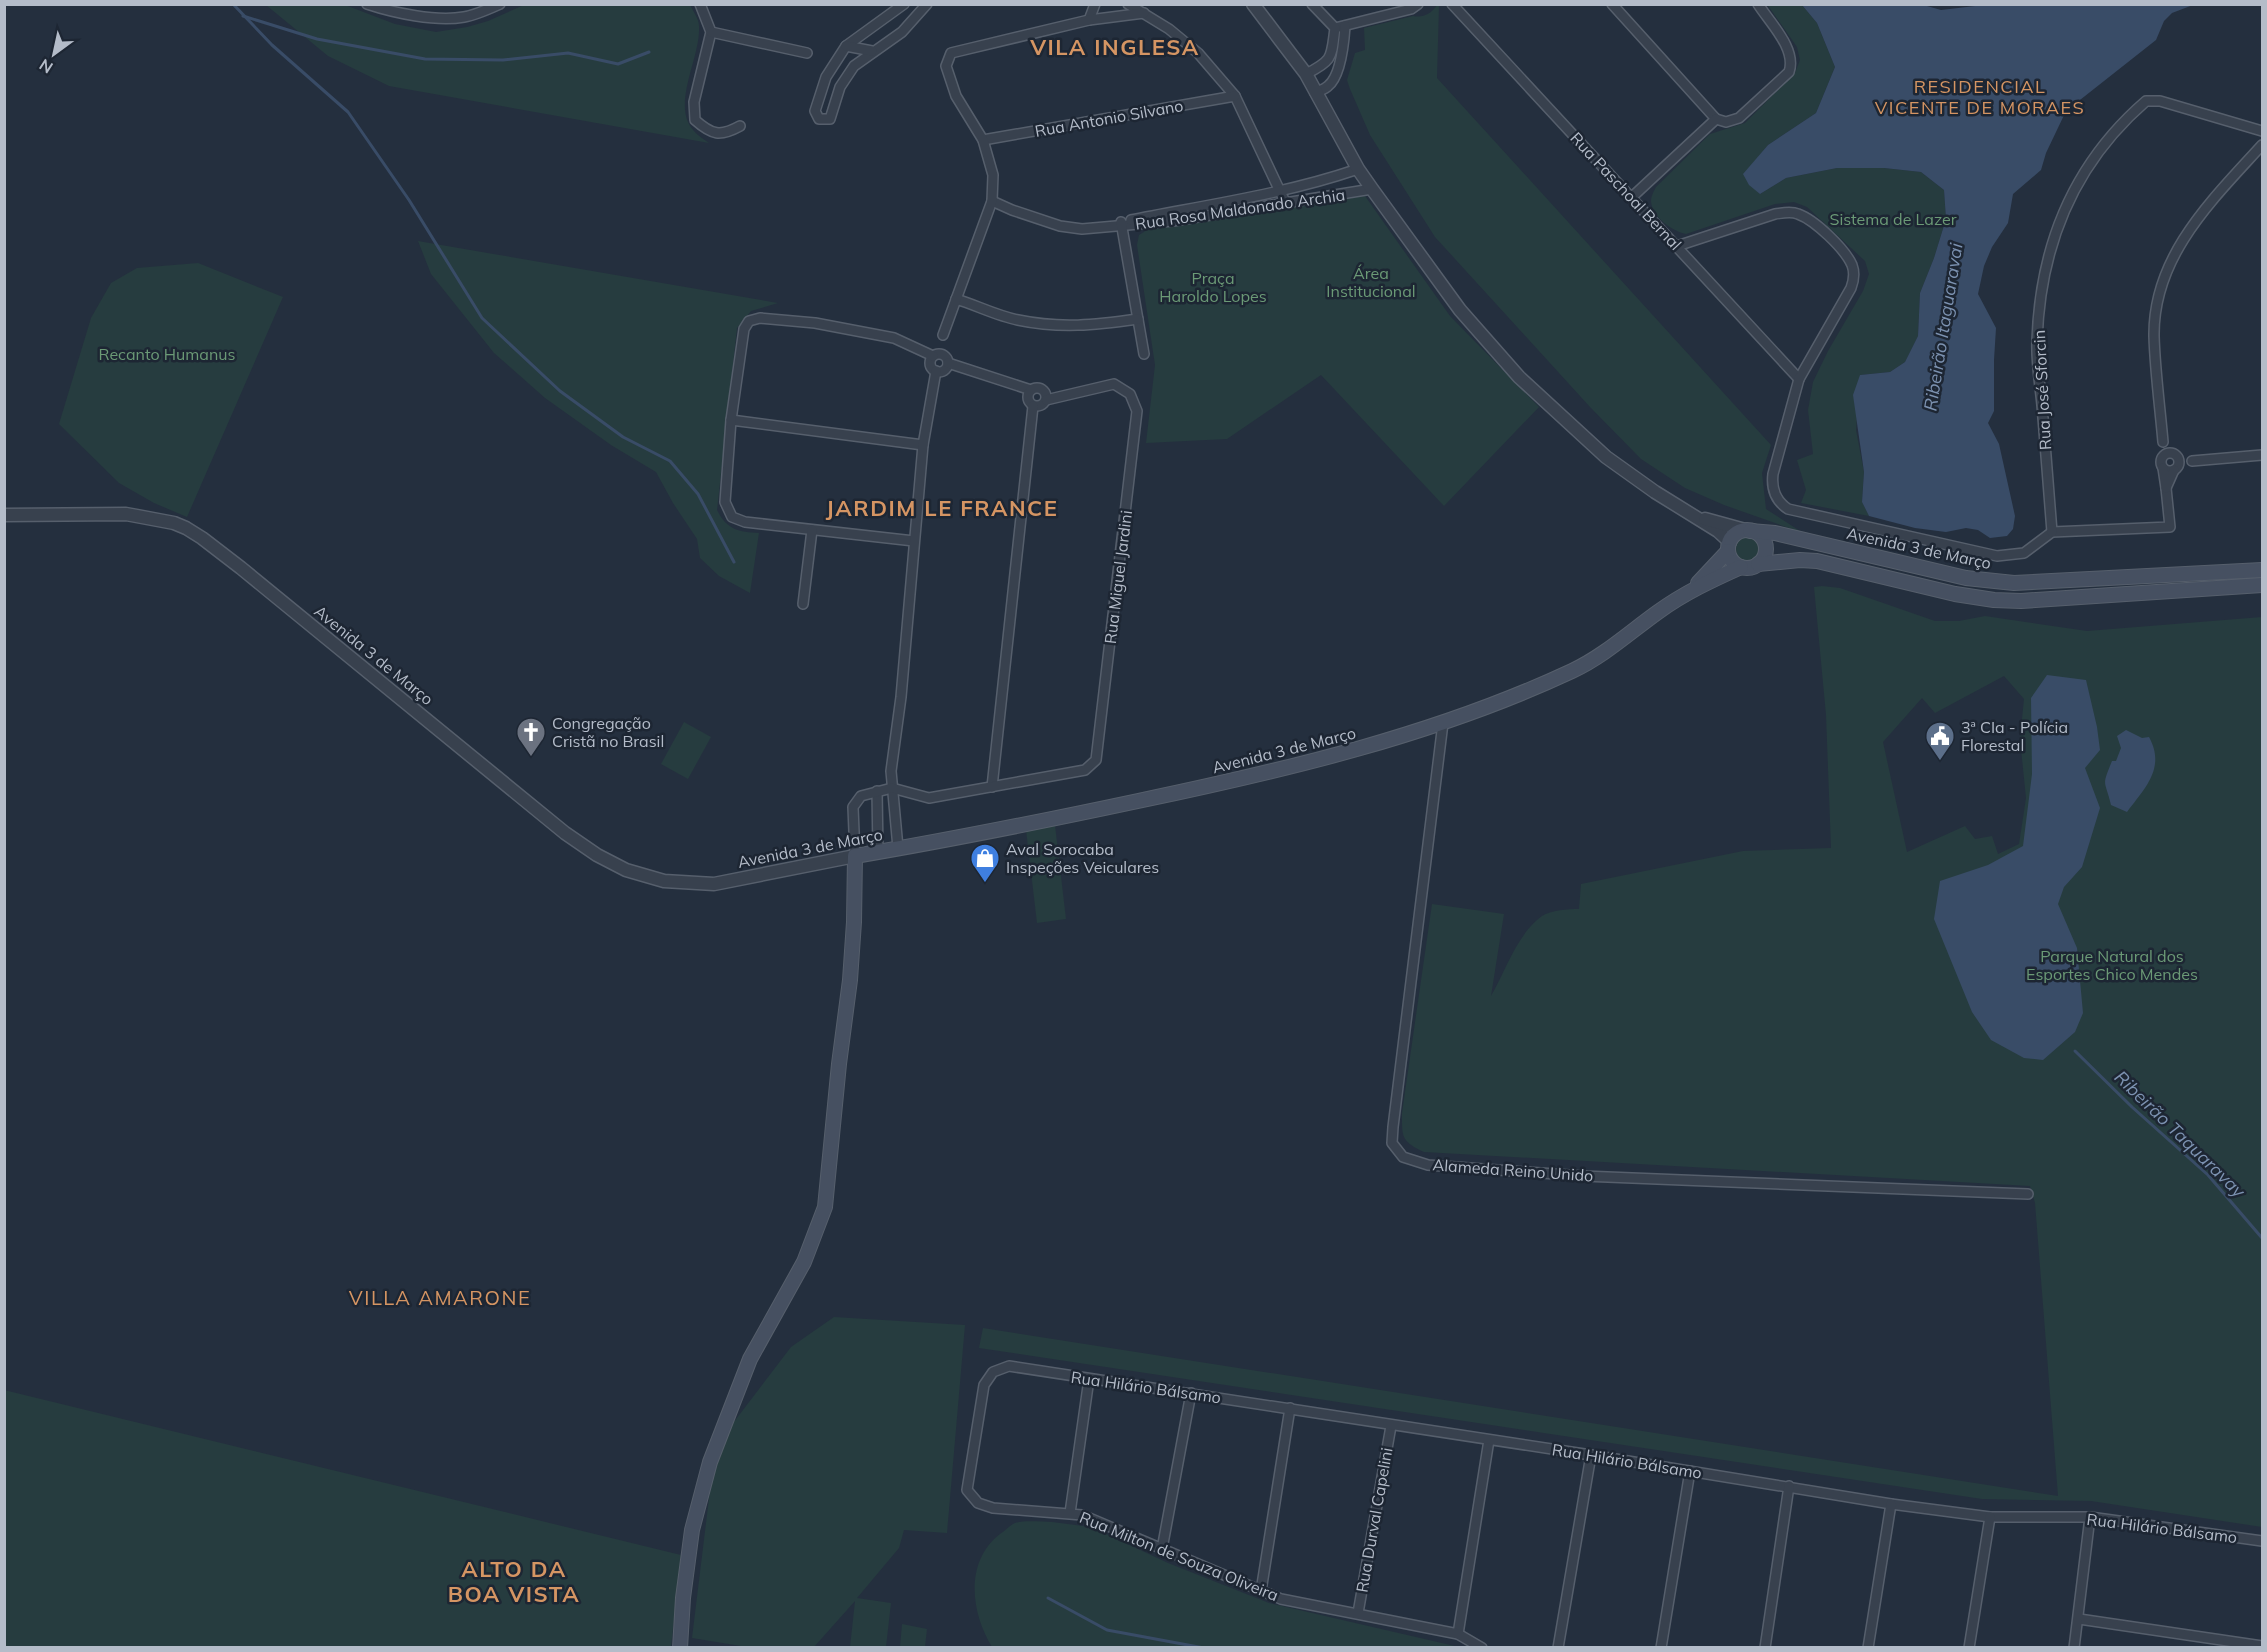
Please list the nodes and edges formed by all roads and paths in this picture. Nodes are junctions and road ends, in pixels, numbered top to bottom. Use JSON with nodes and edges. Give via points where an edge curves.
{"nodes":[{"id":1,"x":367,"y":4,"type":"edge"},
{"id":2,"x":904,"y":4,"type":"edge"},
{"id":3,"x":927,"y":4,"type":"edge"},
{"id":4,"x":1095,"y":4,"type":"edge"},
{"id":5,"x":1128,"y":4,"type":"edge"},
{"id":6,"x":1253,"y":4,"type":"edge"},
{"id":7,"x":1311,"y":4,"type":"edge"},
{"id":8,"x":1418,"y":4,"type":"edge"},
{"id":9,"x":1452,"y":4,"type":"edge"},
{"id":10,"x":1612,"y":4,"type":"edge"},
{"id":11,"x":1758,"y":4,"type":"edge"},
{"id":12,"x":498,"y":5,"type":"edge"},
{"id":13,"x":703,"y":6,"type":"edge"},
{"id":14,"x":387,"y":8,"type":"edge"},
{"id":15,"x":1144,"y":13,"type":"junction"},
{"id":16,"x":1089,"y":20,"type":"junction"},
{"id":17,"x":1340,"y":27,"type":"junction"},
{"id":18,"x":711,"y":33,"type":"junction"},
{"id":19,"x":846,"y":46,"type":"junction"},
{"id":20,"x":872,"y":51,"type":"junction"},
{"id":21,"x":807,"y":53,"type":"dead end"},
{"id":22,"x":1306,"y":74,"type":"junction"},
{"id":23,"x":1315,"y":93,"type":"junction"},
{"id":24,"x":1235,"y":96,"type":"junction"},
{"id":25,"x":1716,"y":119,"type":"junction"},
{"id":26,"x":740,"y":126,"type":"dead end"},
{"id":27,"x":2262,"y":131,"type":"edge"},
{"id":28,"x":983,"y":140,"type":"junction"},
{"id":29,"x":2262,"y":145,"type":"edge"},
{"id":30,"x":1358,"y":169,"type":"junction"},
{"id":31,"x":1372,"y":189,"type":"junction"},
{"id":32,"x":1279,"y":191,"type":"junction"},
{"id":33,"x":1632,"y":197,"type":"junction"},
{"id":34,"x":992,"y":201,"type":"junction"},
{"id":35,"x":1286,"y":204,"type":"junction"},
{"id":36,"x":1121,"y":224,"type":"junction"},
{"id":37,"x":1677,"y":246,"type":"junction"},
{"id":38,"x":956,"y":299,"type":"junction"},
{"id":39,"x":1138,"y":319,"type":"junction"},
{"id":40,"x":943,"y":335,"type":"dead end"},
{"id":41,"x":1144,"y":354,"type":"dead end"},
{"id":42,"x":933,"y":356,"type":"junction"},
{"id":43,"x":948,"y":363,"type":"junction"},
{"id":44,"x":936,"y":371,"type":"junction"},
{"id":45,"x":1799,"y":379,"type":"junction"},
{"id":46,"x":1031,"y":390,"type":"junction"},
{"id":47,"x":1046,"y":400,"type":"junction"},
{"id":48,"x":1033,"y":406,"type":"junction"},
{"id":49,"x":731,"y":420,"type":"junction"},
{"id":50,"x":2163,"y":442,"type":"junction"},
{"id":51,"x":923,"y":445,"type":"junction"},
{"id":52,"x":2175,"y":455,"type":"junction"},
{"id":53,"x":2262,"y":455,"type":"edge"},
{"id":54,"x":2192,"y":461,"type":"junction"},
{"id":55,"x":2162,"y":463,"type":"junction"},
{"id":56,"x":2176,"y":469,"type":"junction"},
{"id":57,"x":2166,"y":488,"type":"junction"},
{"id":58,"x":1682,"y":509,"type":"junction"},
{"id":59,"x":4,"y":515,"type":"edge"},
{"id":60,"x":812,"y":530,"type":"junction"},
{"id":61,"x":1748,"y":530,"type":"junction"},
{"id":62,"x":2052,"y":532,"type":"junction"},
{"id":63,"x":914,"y":541,"type":"junction"},
{"id":64,"x":1729,"y":547,"type":"junction"},
{"id":65,"x":1758,"y":564,"type":"junction"},
{"id":66,"x":1741,"y":567,"type":"junction"},
{"id":67,"x":2262,"y":570,"type":"edge"},
{"id":68,"x":2262,"y":585,"type":"edge"},
{"id":69,"x":1693,"y":589,"type":"junction"},
{"id":70,"x":803,"y":604,"type":"dead end"},
{"id":71,"x":1443,"y":723,"type":"junction"},
{"id":72,"x":992,"y":787,"type":"junction"},
{"id":73,"x":892,"y":788,"type":"junction"},
{"id":74,"x":877,"y":791,"type":"junction"},
{"id":75,"x":898,"y":848,"type":"junction"},
{"id":76,"x":878,"y":852,"type":"junction"},
{"id":77,"x":855,"y":856,"type":"junction"},
{"id":78,"x":2028,"y":1194,"type":"dead end"},
{"id":79,"x":1089,"y":1379,"type":"junction"},
{"id":80,"x":1191,"y":1392,"type":"junction"},
{"id":81,"x":1290,"y":1408,"type":"junction"},
{"id":82,"x":1391,"y":1426,"type":"junction"},
{"id":83,"x":1489,"y":1440,"type":"junction"},
{"id":84,"x":1591,"y":1455,"type":"junction"},
{"id":85,"x":1690,"y":1471,"type":"junction"},
{"id":86,"x":1790,"y":1486,"type":"junction"},
{"id":87,"x":978,"y":1503,"type":"joint"},
{"id":88,"x":1891,"y":1504,"type":"junction"},
{"id":89,"x":1070,"y":1513,"type":"junction"},
{"id":90,"x":1990,"y":1517,"type":"junction"},
{"id":91,"x":2090,"y":1517,"type":"junction"},
{"id":92,"x":2262,"y":1541,"type":"edge"},
{"id":93,"x":1162,"y":1549,"type":"junction"},
{"id":94,"x":1261,"y":1591,"type":"junction"},
{"id":95,"x":1358,"y":1613,"type":"junction"},
{"id":96,"x":2079,"y":1619,"type":"junction"},
{"id":97,"x":1458,"y":1634,"type":"junction"},
{"id":98,"x":2262,"y":1646,"type":"edge"},
{"id":99,"x":680,"y":1647,"type":"edge"},
{"id":100,"x":1482,"y":1647,"type":"edge"},
{"id":101,"x":1558,"y":1647,"type":"edge"},
{"id":102,"x":1662,"y":1647,"type":"edge"},
{"id":103,"x":1766,"y":1647,"type":"edge"},
{"id":104,"x":1868,"y":1647,"type":"edge"},
{"id":105,"x":1969,"y":1647,"type":"edge"},
{"id":106,"x":2074,"y":1647,"type":"edge"}],
"edges":[{"from":1,"to":14,"type":"street"},
{"from":2,"to":19,"type":"street"},
{"from":3,"to":20,"type":"street","via":[[902,32]]},
{"from":4,"to":16,"type":"street"},
{"from":5,"to":15,"type":"street"},
{"from":6,"to":22,"type":"street"},
{"from":7,"to":17,"type":"street"},
{"from":8,"to":17,"type":"street"},
{"from":9,"to":33,"type":"street","name":"Rua Paschoal Bernal"},
{"from":10,"to":25,"type":"street"},
{"from":11,"to":25,"type":"street","via":[[1790,51],[1792,64],[1789,72],[1739,118],[1726,122]]},
{"from":12,"to":14,"type":"street","via":[[464,17],[419,17]]},
{"from":13,"to":18,"type":"street"},
{"from":15,"to":16,"type":"street"},
{"from":15,"to":24,"type":"street","via":[[1198,53]]},
{"from":16,"to":28,"type":"street","via":[[951,53],[946,66],[956,96]]},
{"from":17,"to":22,"type":"street","via":[[1331,57]]},
{"from":17,"to":23,"type":"street","via":[[1341,55],[1335,78]]},
{"from":18,"to":21,"type":"street"},
{"from":18,"to":26,"type":"street","via":[[694,102],[695,120],[708,131],[725,134]]},
{"from":19,"to":20,"type":"street"},
{"from":19,"to":20,"type":"street","via":[[826,77],[815,111],[819,119],[830,119],[846,76]]},
{"from":22,"to":23,"type":"street"},
{"from":23,"to":30,"type":"street"},
{"from":24,"to":28,"type":"street","name":"Rua Antonio Silvano"},
{"from":24,"to":32,"type":"street"},
{"from":25,"to":33,"type":"street"},
{"from":27,"to":62,"type":"street","name":"Rua José Sforcin","via":[[2160,101],[2146,101],[2089,163],[2061,218],[2040,295],[2037,344]]},
{"from":28,"to":34,"type":"street","via":[[993,175]]},
{"from":29,"to":50,"type":"street","via":[[2192,225],[2166,273],[2154,336]]},
{"from":30,"to":31,"type":"street"},
{"from":30,"to":32,"type":"street","name":"Rua Rosa Maldonado Archia"},
{"from":31,"to":35,"type":"street","name":"Rua Rosa Maldonado Archia"},
{"from":31,"to":58,"type":"street","via":[[1460,310],[1519,377],[1606,457]]},
{"from":32,"to":35,"type":"street"},
{"from":32,"to":36,"type":"street","name":"Rua Rosa Maldonado Archia"},
{"from":33,"to":37,"type":"street","name":"Rua Paschoal Bernal"},
{"from":34,"to":36,"type":"street","name":"Rua Rosa Maldonado Archia","via":[[1060,226],[1082,229]]},
{"from":34,"to":38,"type":"street"},
{"from":35,"to":36,"type":"street","name":"Rua Rosa Maldonado Archia"},
{"from":36,"to":39,"type":"street"},
{"from":37,"to":45,"type":"street","name":"Rua Paschoal Bernal"},
{"from":37,"to":45,"type":"street","via":[[1789,212],[1809,220],[1833,241],[1852,265],[1855,276]]},
{"from":38,"to":39,"type":"street","via":[[1016,320],[1047,324],[1083,327]]},
{"from":38,"to":40,"type":"street"},
{"from":39,"to":41,"type":"street"},
{"from":42,"to":43,"type":"street","via":[[943,355]]},
{"from":42,"to":44,"type":"street","via":[[930,365]]},
{"from":42,"to":49,"type":"street","via":[[894,338],[803,322],[760,318],[749,321],[744,328]]},
{"from":43,"to":44,"type":"street","via":[[945,369]]},
{"from":43,"to":46,"type":"street"},
{"from":44,"to":51,"type":"street"},
{"from":45,"to":62,"type":"street","via":[[1772,480],[1777,498],[1788,509],[1997,556],[2025,553]]},
{"from":46,"to":47,"type":"street","via":[[1041,389]]},
{"from":46,"to":48,"type":"street","via":[[1028,399]]},
{"from":47,"to":48,"type":"street"},
{"from":47,"to":72,"type":"street","name":"Rua Miguel Jardini","via":[[1114,384],[1130,394],[1137,411],[1096,760],[1085,770]]},
{"from":48,"to":72,"type":"street"},
{"from":49,"to":51,"type":"street"},
{"from":49,"to":60,"type":"street","via":[[724,502],[732,517]]},
{"from":50,"to":52,"type":"street"},
{"from":50,"to":55,"type":"street"},
{"from":51,"to":63,"type":"street"},
{"from":52,"to":54,"type":"street"},
{"from":52,"to":55,"type":"street","via":[[2169,454]]},
{"from":52,"to":56,"type":"street","via":[[2179,460]]},
{"from":53,"to":54,"type":"street"},
{"from":54,"to":56,"type":"street"},
{"from":55,"to":56,"type":"street","via":[[2168,471]]},
{"from":55,"to":57,"type":"street"},
{"from":56,"to":57,"type":"street"},
{"from":57,"to":62,"type":"street","via":[[2170,527]]},
{"from":58,"to":61,"type":"street"},
{"from":58,"to":64,"type":"street","via":[[1718,531]]},
{"from":59,"to":77,"type":"street","name":"Avenida 3 de Março","via":[[126,514],[186,528],[241,568],[565,832],[626,870],[664,881],[714,884]]},
{"from":60,"to":63,"type":"street"},
{"from":60,"to":70,"type":"street"},
{"from":61,"to":64,"type":"main road","via":[[1736,534]]},
{"from":61,"to":65,"type":"main road","via":[[1760,535],[1766,546]]},
{"from":61,"to":67,"type":"main road","name":"Avenida 3 de Março","via":[[1966,578],[2014,583]]},
{"from":63,"to":73,"type":"street"},
{"from":64,"to":66,"type":"main road","via":[[1732,561]]},
{"from":64,"to":69,"type":"main road","name":"Avenida 3 de Março"},
{"from":65,"to":66,"type":"main road"},
{"from":65,"to":68,"type":"main road","name":"Avenida 3 de Março","via":[[1800,560],[1834,564],[1955,594],[2012,600]]},
{"from":66,"to":69,"type":"main road","name":"Avenida 3 de Março"},
{"from":69,"to":71,"type":"main road","name":"Avenida 3 de Março","via":[[1574,670]]},
{"from":71,"to":75,"type":"main road","name":"Avenida 3 de Março","via":[[1221,784]]},
{"from":71,"to":78,"type":"street","name":"Alameda Reino Unido","via":[[1393,1127],[1392,1143],[1403,1157],[1428,1165],[1583,1176]]},
{"from":72,"to":73,"type":"street","via":[[929,798]]},
{"from":73,"to":74,"type":"street"},
{"from":73,"to":75,"type":"street"},
{"from":74,"to":76,"type":"street"},
{"from":74,"to":77,"type":"street","via":[[861,796],[853,807]]},
{"from":75,"to":76,"type":"main road","name":"Avenida 3 de Março"},
{"from":76,"to":77,"type":"main road","name":"Avenida 3 de Março"},
{"from":77,"to":99,"type":"main road","via":[[850,980],[825,1207],[804,1262],[750,1359],[710,1462],[692,1530]]},
{"from":79,"to":80,"type":"street","name":"Rua Hilário Bálsamo"},
{"from":79,"to":87,"type":"street","name":"Rua Hilário Bálsamo","via":[[1010,1366],[993,1372],[984,1385],[967,1490]]},
{"from":79,"to":89,"type":"street"},
{"from":80,"to":81,"type":"street","name":"Rua Hilário Bálsamo"},
{"from":80,"to":93,"type":"street"},
{"from":81,"to":82,"type":"street","name":"Rua Hilário Bálsamo"},
{"from":81,"to":94,"type":"street"},
{"from":82,"to":83,"type":"street","name":"Rua Hilário Bálsamo"},
{"from":82,"to":95,"type":"street","name":"Rua Durval Capelini"},
{"from":83,"to":84,"type":"street","name":"Rua Hilário Bálsamo"},
{"from":83,"to":97,"type":"street"},
{"from":84,"to":85,"type":"street","name":"Rua Hilário Bálsamo"},
{"from":84,"to":101,"type":"street"},
{"from":85,"to":86,"type":"street","name":"Rua Hilário Bálsamo"},
{"from":85,"to":102,"type":"street"},
{"from":86,"to":88,"type":"street","name":"Rua Hilário Bálsamo"},
{"from":86,"to":103,"type":"street"},
{"from":87,"to":89,"type":"street","name":"Rua Milton de Souza Oliveira","via":[[993,1508]]},
{"from":88,"to":90,"type":"street","name":"Rua Hilário Bálsamo"},
{"from":88,"to":104,"type":"street"},
{"from":89,"to":93,"type":"street","name":"Rua Milton de Souza Oliveira"},
{"from":90,"to":91,"type":"street","name":"Rua Hilário Bálsamo"},
{"from":90,"to":105,"type":"street"},
{"from":91,"to":92,"type":"street","name":"Rua Hilário Bálsamo"},
{"from":91,"to":96,"type":"street"},
{"from":93,"to":94,"type":"street","name":"Rua Milton de Souza Oliveira"},
{"from":94,"to":95,"type":"street","name":"Rua Milton de Souza Oliveira","via":[[1281,1599]]},
{"from":95,"to":97,"type":"street","name":"Rua Milton de Souza Oliveira"},
{"from":96,"to":98,"type":"street"},
{"from":96,"to":106,"type":"street"},
{"from":97,"to":100,"type":"street","name":"Rua Milton de Souza Oliveira"}]}
